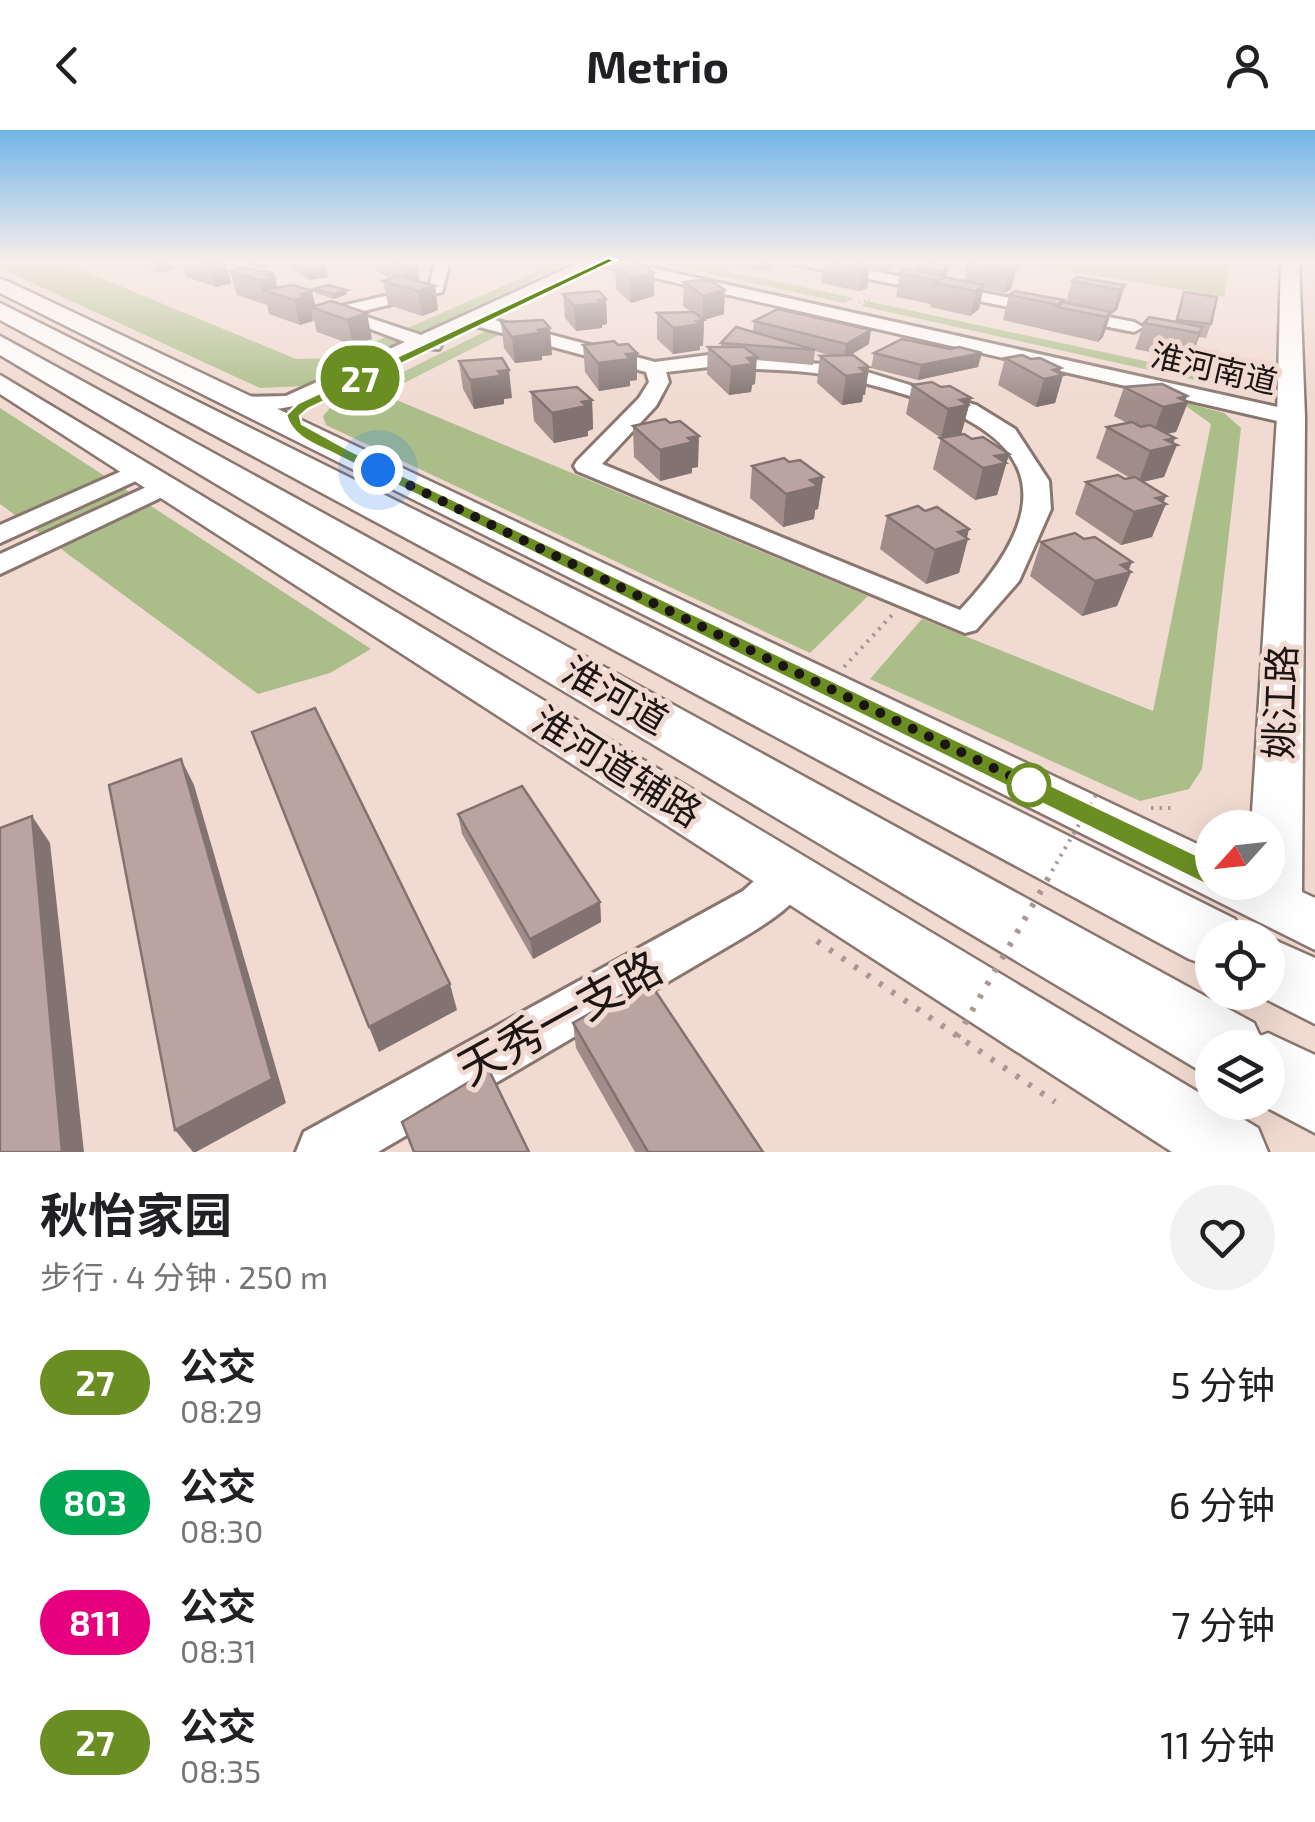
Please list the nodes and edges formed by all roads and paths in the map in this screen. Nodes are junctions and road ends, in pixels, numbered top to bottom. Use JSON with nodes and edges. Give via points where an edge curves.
{"nodes":[{"id":1,"x":23,"y":308,"type":"edge"},
{"id":2,"x":47,"y":308,"type":"edge"},
{"id":3,"x":334,"y":308,"type":"edge"},
{"id":4,"x":503,"y":308,"type":"edge"},
{"id":5,"x":818,"y":308,"type":"edge"},
{"id":6,"x":1042,"y":308,"type":"edge"},
{"id":7,"x":1291,"y":308,"type":"edge"},
{"id":8,"x":0,"y":310,"type":"edge"},
{"id":9,"x":476,"y":320,"type":"junction"},
{"id":10,"x":80,"y":324,"type":"junction"},
{"id":11,"x":1134,"y":326,"type":"dead end"},
{"id":12,"x":428,"y":343,"type":"junction"},
{"id":13,"x":0,"y":344,"type":"edge"},
{"id":14,"x":655,"y":368,"type":"junction"},
{"id":15,"x":0,"y":383,"type":"edge"},
{"id":16,"x":243,"y":402,"type":"junction"},
{"id":17,"x":1292,"y":414,"type":"junction"},
{"id":18,"x":300,"y":431,"type":"junction"},
{"id":19,"x":153,"y":478,"type":"junction"},
{"id":20,"x":0,"y":536,"type":"edge"},
{"id":21,"x":0,"y":565,"type":"edge"},
{"id":22,"x":906,"y":600,"type":"junction"},
{"id":23,"x":828,"y":685,"type":"junction"},
{"id":24,"x":1097,"y":792,"type":"dead end"},
{"id":25,"x":1195,"y":867,"type":"edge"},
{"id":26,"x":790,"y":875,"type":"junction"},
{"id":27,"x":1271,"y":920,"type":"edge"},
{"id":28,"x":1195,"y":930,"type":"edge"},
{"id":29,"x":817,"y":941,"type":"dead end"},
{"id":30,"x":1285,"y":943,"type":"edge"},
{"id":31,"x":1315,"y":992,"type":"edge"},
{"id":32,"x":1199,"y":1030,"type":"edge"},
{"id":33,"x":958,"y":1037,"type":"junction"},
{"id":34,"x":1285,"y":1079,"type":"edge"},
{"id":35,"x":1315,"y":1096,"type":"edge"},
{"id":36,"x":1055,"y":1102,"type":"dead end"},
{"id":37,"x":324,"y":1152,"type":"edge"},
{"id":38,"x":1234,"y":1152,"type":"edge"}],
"edges":[{"from":1,"to":10,"type":"main road"},
{"from":2,"to":10,"type":"main road"},
{"from":3,"to":12,"type":"street","via":[[327,309]]},
{"from":4,"to":9,"type":"street"},
{"from":5,"to":17,"type":"street","name":"淮河南道"},
{"from":6,"to":11,"type":"street"},
{"from":7,"to":17,"type":"main road","name":"姚江路"},
{"from":8,"to":28,"type":"highway","name":"淮河道"},
{"from":9,"to":12,"type":"street"},
{"from":9,"to":14,"type":"street"},
{"from":10,"to":16,"type":"main road"},
{"from":12,"to":16,"type":"street","via":[[293,401]]},
{"from":12,"to":18,"type":"street","via":[[296,410]]},
{"from":13,"to":32,"type":"highway","name":"淮河道"},
{"from":14,"to":22,"type":"street","via":[[659,382],[648,402],[586,466]]},
{"from":14,"to":22,"type":"street","via":[[708,361],[847,372],[968,410],[1007,434],[1036,481],[1038,510],[1009,575],[965,623]]},
{"from":15,"to":19,"type":"main road","name":"淮河道辅路"},
{"from":16,"to":18,"type":"main road"},
{"from":17,"to":27,"type":"main road","name":"姚江路"},
{"from":18,"to":23,"type":"main road"},
{"from":19,"to":20,"type":"street"},
{"from":19,"to":21,"type":"street"},
{"from":19,"to":26,"type":"main road","name":"淮河道辅路"},
{"from":22,"to":23,"type":"path"},
{"from":23,"to":25,"type":"main road"},
{"from":24,"to":33,"type":"path","bridge":true},
{"from":26,"to":37,"type":"street","name":"天秀一支路","via":[[723,926]]},
{"from":26,"to":38,"type":"main road","name":"淮河道辅路"},
{"from":29,"to":33,"type":"path"},
{"from":30,"to":31,"type":"highway"},
{"from":33,"to":36,"type":"path"},
{"from":34,"to":35,"type":"highway"}]}
